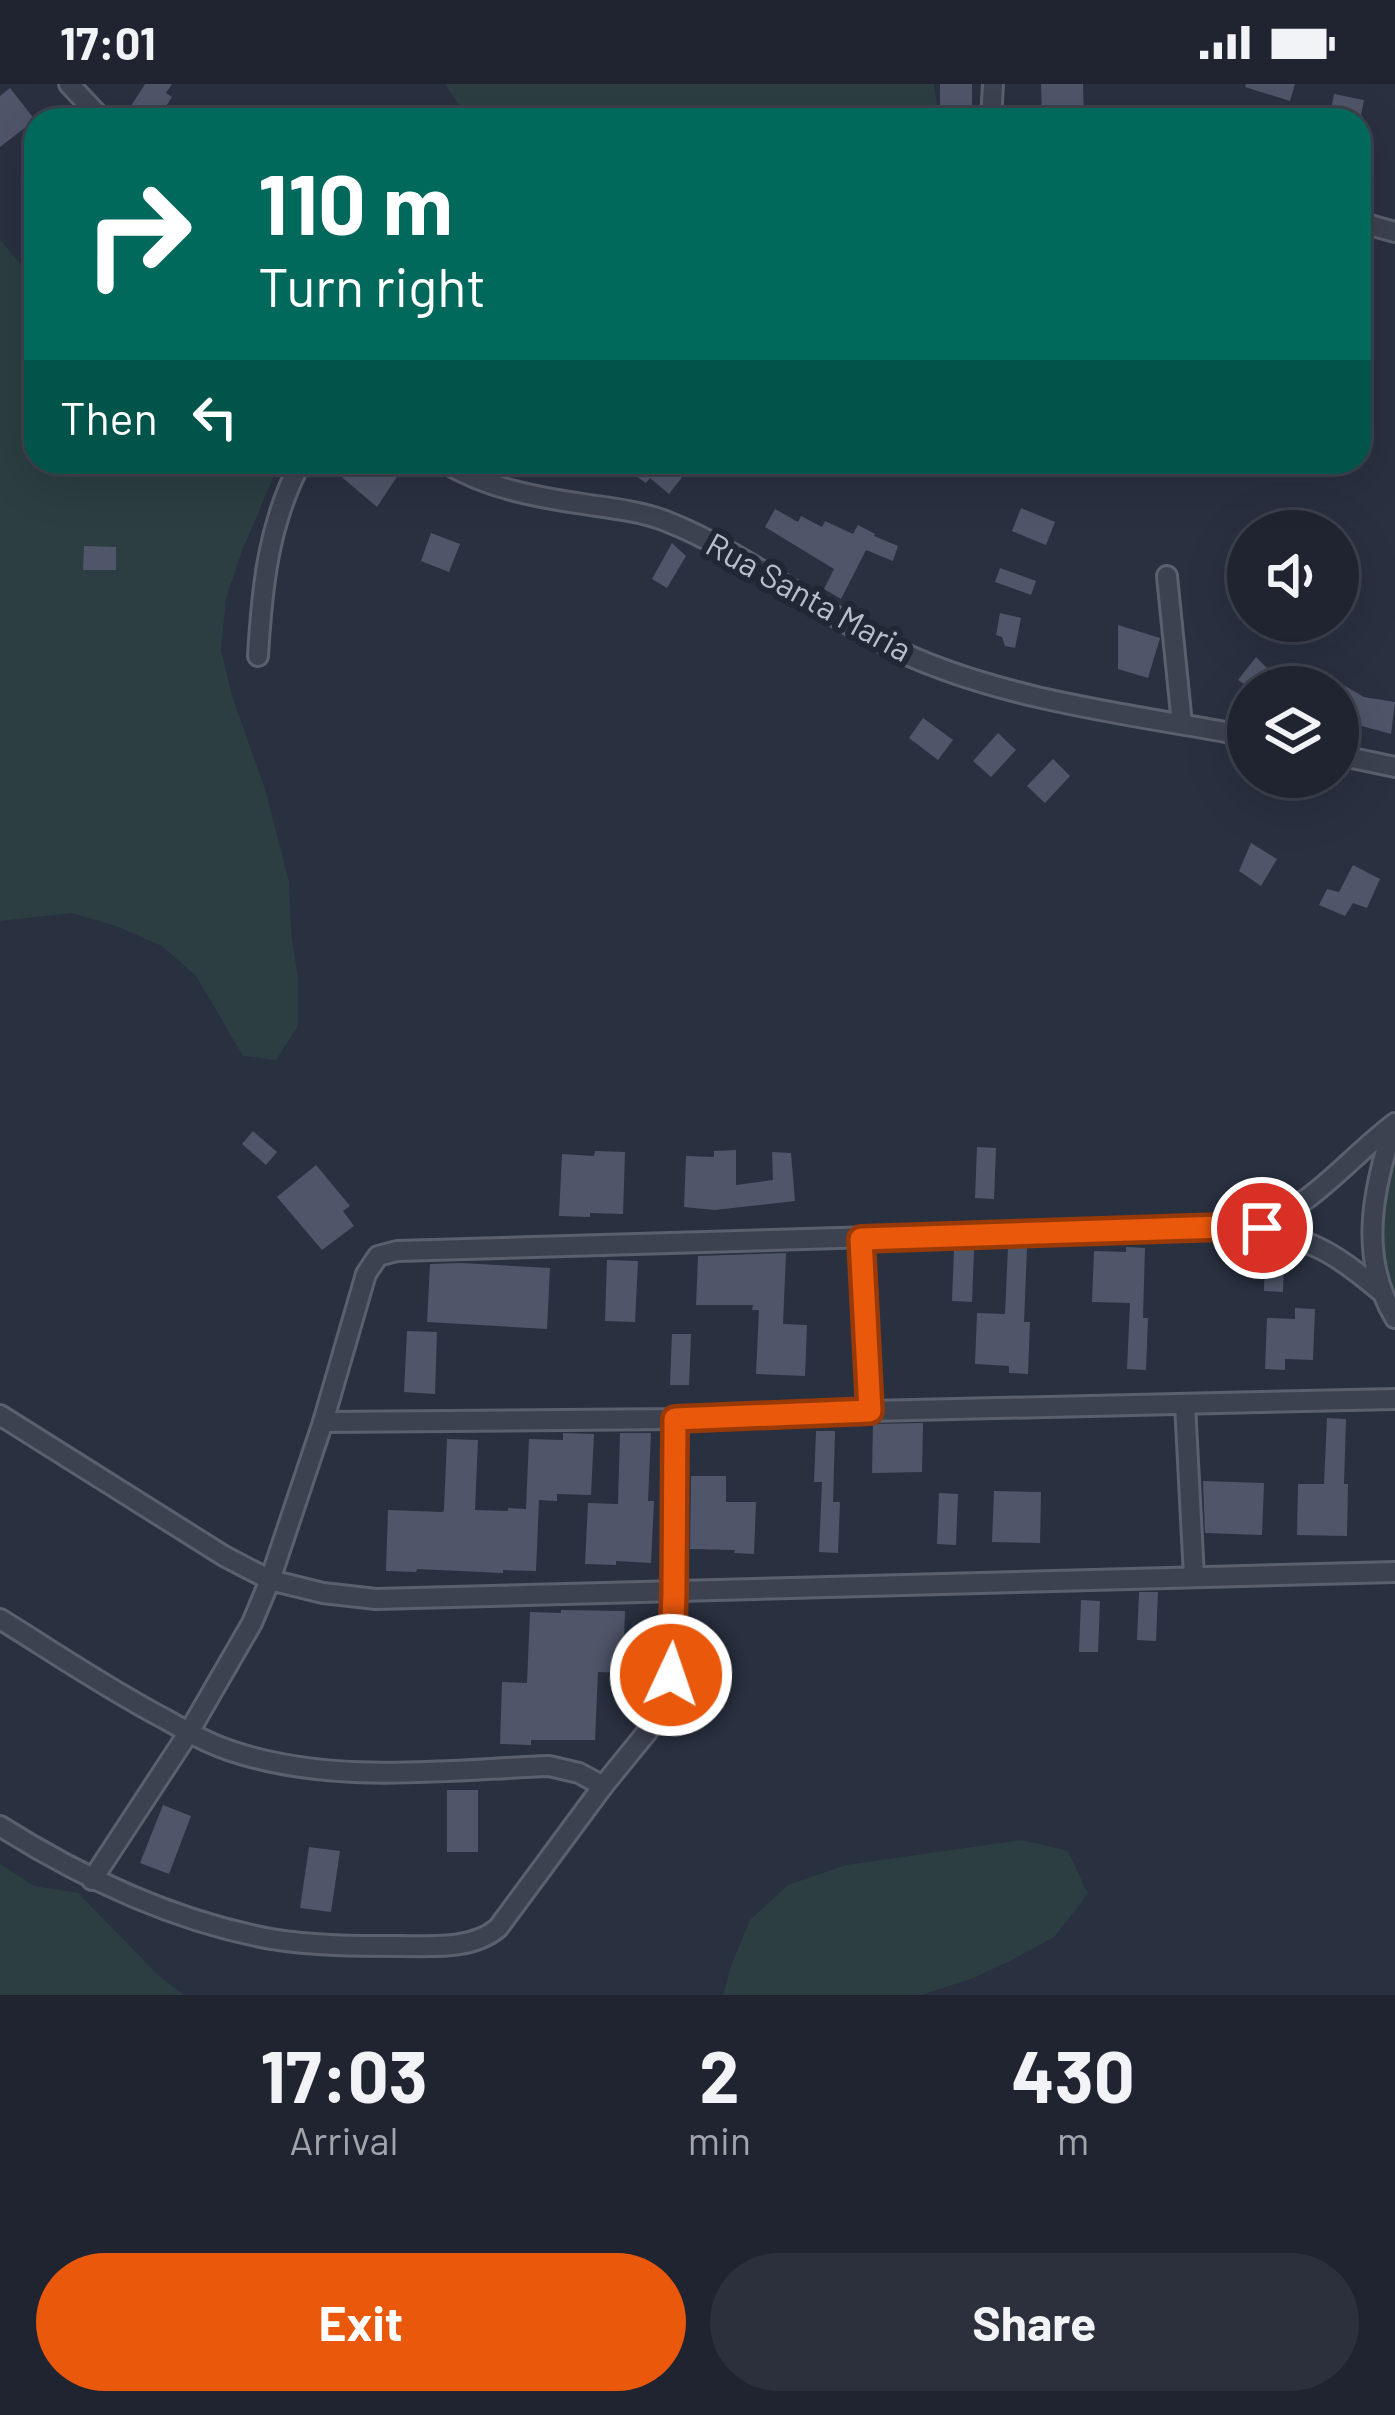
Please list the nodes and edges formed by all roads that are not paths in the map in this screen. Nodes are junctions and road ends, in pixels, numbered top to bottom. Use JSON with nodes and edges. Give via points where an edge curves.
{"nodes":[{"id":1,"x":69,"y":84,"type":"edge"},
{"id":2,"x":92,"y":108,"type":"edge"},
{"id":3,"x":296,"y":474,"type":"edge"},
{"id":4,"x":467,"y":474,"type":"edge"},
{"id":5,"x":1167,"y":576,"type":"dead end"},
{"id":6,"x":258,"y":656,"type":"dead end"},
{"id":7,"x":1182,"y":724,"type":"junction"},
{"id":8,"x":1227,"y":732,"type":"edge"},
{"id":9,"x":1359,"y":758,"type":"edge"},
{"id":10,"x":1395,"y":766,"type":"edge"},
{"id":11,"x":1394,"y":1124,"type":"edge"},
{"id":12,"x":1253,"y":1226,"type":"junction"},
{"id":13,"x":861,"y":1239,"type":"junction"},
{"id":14,"x":1380,"y":1291,"type":"junction"},
{"id":15,"x":1395,"y":1318,"type":"edge"},
{"id":16,"x":1394,"y":1398,"type":"edge"},
{"id":17,"x":1186,"y":1404,"type":"junction"},
{"id":18,"x":870,"y":1411,"type":"junction"},
{"id":19,"x":0,"y":1415,"type":"edge"},
{"id":20,"x":675,"y":1419,"type":"junction"},
{"id":21,"x":323,"y":1422,"type":"junction"},
{"id":22,"x":1395,"y":1572,"type":"edge"},
{"id":23,"x":1194,"y":1577,"type":"junction"},
{"id":24,"x":270,"y":1580,"type":"junction"},
{"id":25,"x":674,"y":1593,"type":"junction"},
{"id":26,"x":0,"y":1619,"type":"edge"},
{"id":27,"x":189,"y":1732,"type":"junction"},
{"id":28,"x":603,"y":1786,"type":"junction"},
{"id":29,"x":0,"y":1826,"type":"edge"},
{"id":30,"x":92,"y":1880,"type":"junction"}],
"edges":[{"from":1,"to":2,"type":"street"},
{"from":3,"to":6,"type":"street","via":[[270,545]]},
{"from":4,"to":7,"type":"street","name":"Rua Santa Maria","via":[[526,495],[659,519],[909,656],[1006,688]]},
{"from":5,"to":7,"type":"street"},
{"from":7,"to":8,"type":"street","name":"Rua Santa Maria"},
{"from":9,"to":10,"type":"street"},
{"from":11,"to":12,"type":"street","via":[[1298,1206]]},
{"from":11,"to":14,"type":"street","via":[[1374,1194]]},
{"from":12,"to":13,"type":"street"},
{"from":12,"to":14,"type":"street","via":[[1319,1246]]},
{"from":13,"to":18,"type":"street"},
{"from":13,"to":21,"type":"street","via":[[385,1252],[366,1274]]},
{"from":14,"to":15,"type":"street"},
{"from":16,"to":17,"type":"street"},
{"from":17,"to":18,"type":"street"},
{"from":17,"to":23,"type":"street"},
{"from":18,"to":20,"type":"street"},
{"from":19,"to":24,"type":"street"},
{"from":20,"to":21,"type":"street"},
{"from":20,"to":25,"type":"street"},
{"from":21,"to":24,"type":"street"},
{"from":22,"to":23,"type":"street"},
{"from":23,"to":25,"type":"street"},
{"from":24,"to":25,"type":"street","via":[[376,1599]]},
{"from":24,"to":27,"type":"street"},
{"from":25,"to":28,"type":"street","via":[[667,1694]]},
{"from":26,"to":27,"type":"street"},
{"from":27,"to":28,"type":"street","via":[[230,1751],[317,1770],[549,1766]]},
{"from":27,"to":30,"type":"street"},
{"from":28,"to":30,"type":"street","via":[[498,1928],[480,1941],[351,1947],[273,1939],[193,1920]]},
{"from":29,"to":30,"type":"street"}]}
